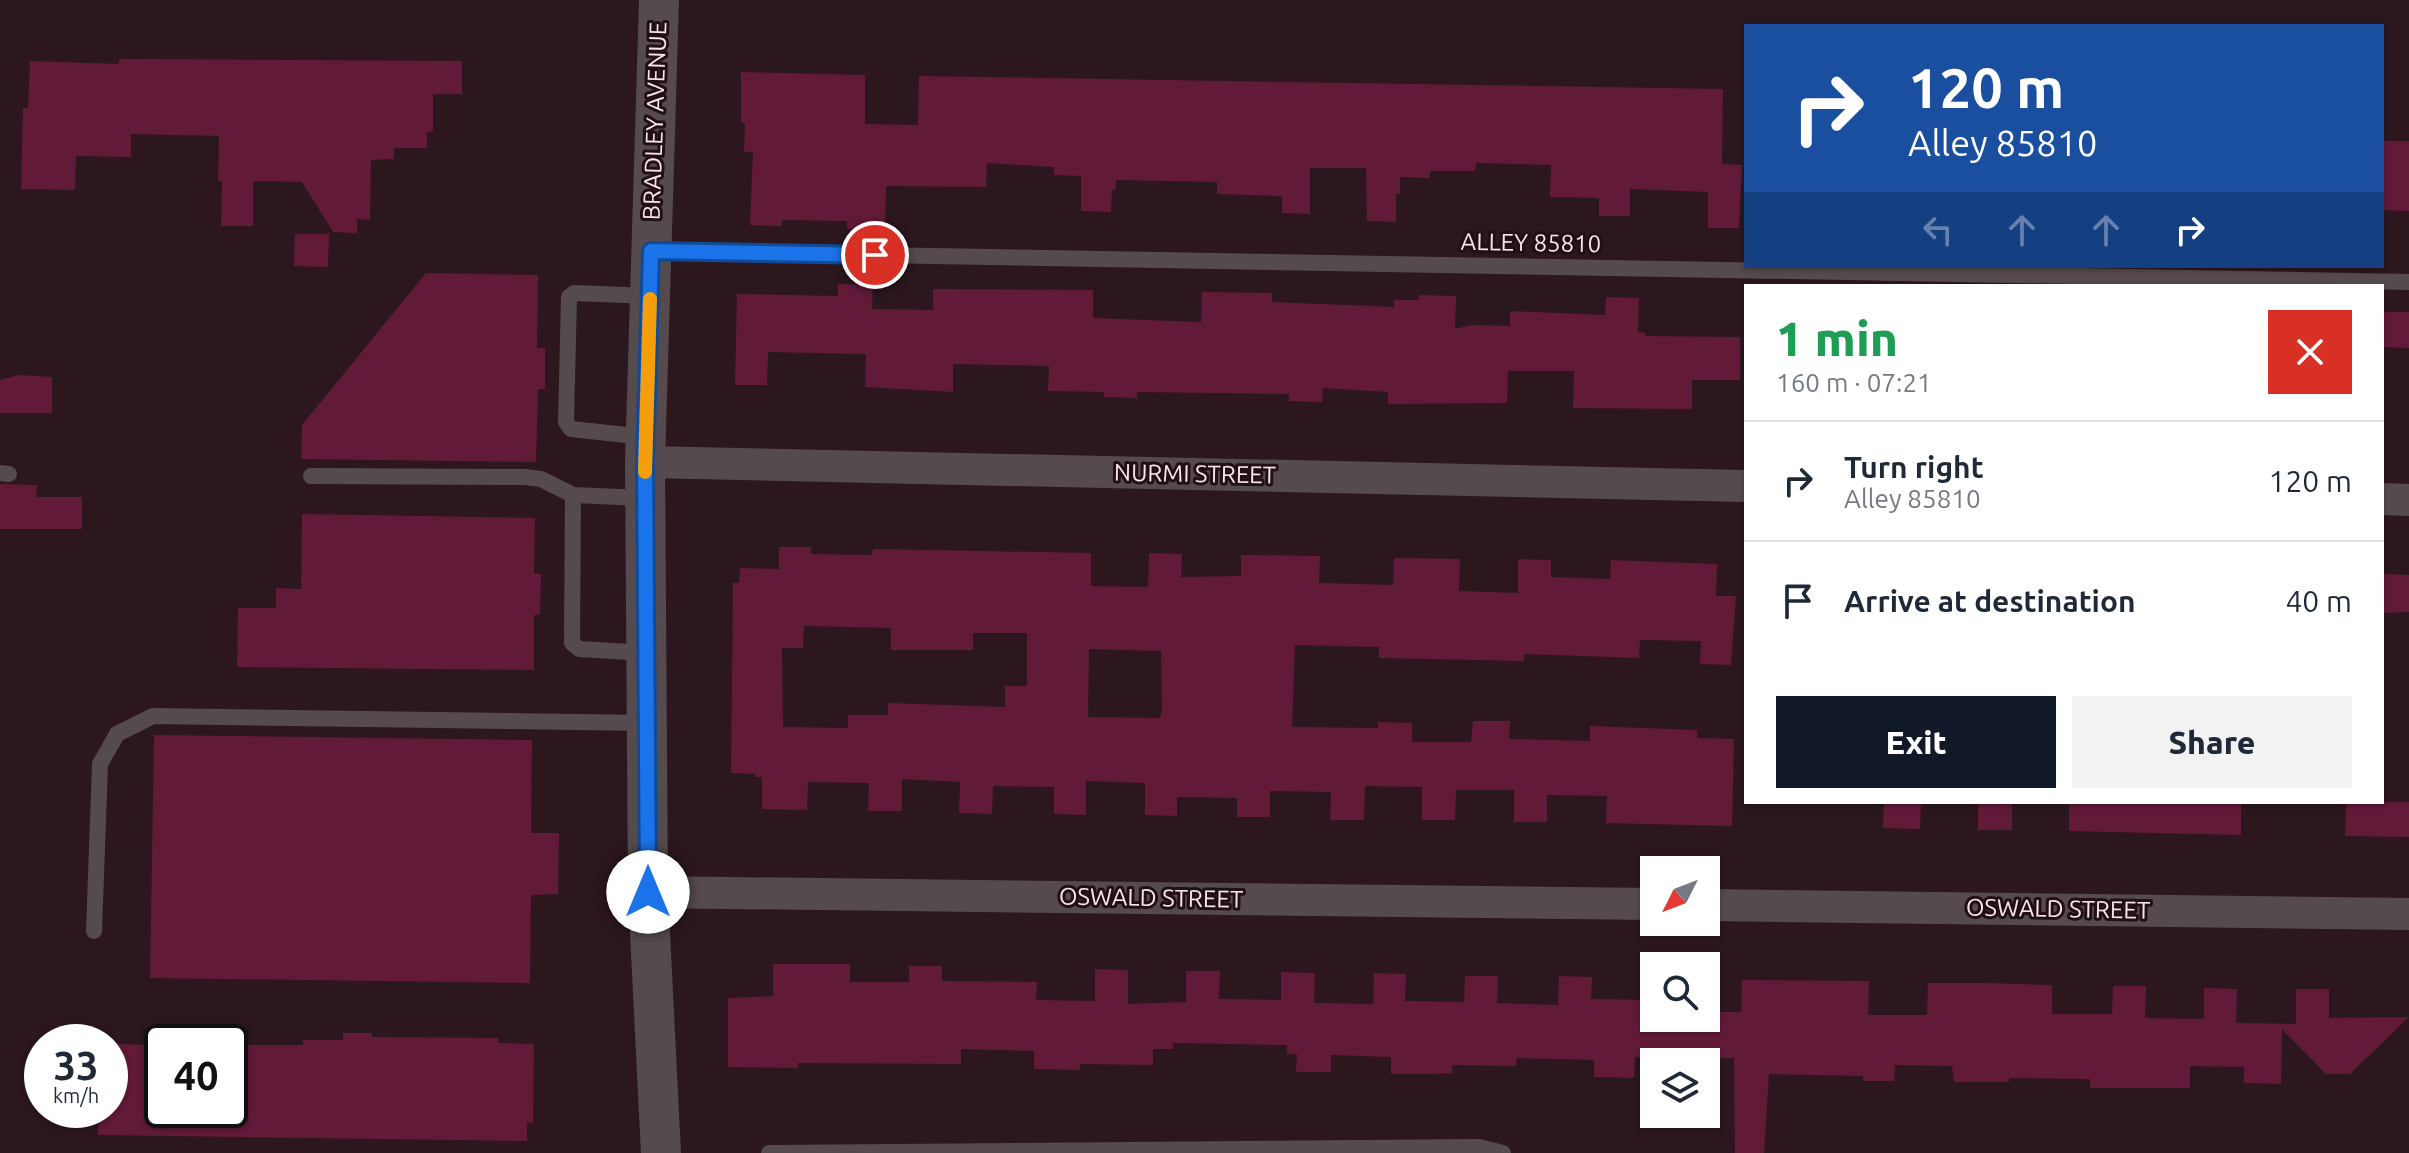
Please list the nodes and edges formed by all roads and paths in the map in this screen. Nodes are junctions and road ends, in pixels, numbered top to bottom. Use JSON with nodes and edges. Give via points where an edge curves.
{"nodes":[{"id":1,"x":659,"y":0,"type":"edge"},
{"id":2,"x":651,"y":251,"type":"junction"},
{"id":3,"x":2409,"y":282,"type":"edge"},
{"id":4,"x":650,"y":296,"type":"junction"},
{"id":5,"x":645,"y":466,"type":"junction"},
{"id":6,"x":311,"y":476,"type":"dead end"},
{"id":7,"x":1744,"y":486,"type":"edge"},
{"id":8,"x":573,"y":495,"type":"junction"},
{"id":9,"x":2384,"y":499,"type":"edge"},
{"id":10,"x":2409,"y":500,"type":"edge"},
{"id":11,"x":647,"y":653,"type":"junction"},
{"id":12,"x":647,"y":723,"type":"junction"},
{"id":13,"x":648,"y":892,"type":"junction"},
{"id":14,"x":1640,"y":904,"type":"edge"},
{"id":15,"x":1720,"y":905,"type":"edge"},
{"id":16,"x":2409,"y":914,"type":"edge"},
{"id":17,"x":94,"y":931,"type":"dead end"},
{"id":18,"x":964,"y":1152,"type":"edge"},
{"id":19,"x":661,"y":1153,"type":"edge"},
{"id":20,"x":769,"y":1153,"type":"edge"},
{"id":21,"x":1503,"y":1153,"type":"edge"}],
"edges":[{"from":1,"to":2,"type":"street","name":"BRADLEY AVENUE"},
{"from":2,"to":3,"type":"lane","name":"ALLEY 85810"},
{"from":2,"to":4,"type":"street","name":"BRADLEY AVENUE"},
{"from":4,"to":5,"type":"street","name":"BRADLEY AVENUE"},
{"from":4,"to":5,"type":"lane","via":[[569,297],[566,422]]},
{"from":5,"to":7,"type":"street","name":"NURMI STREET"},
{"from":5,"to":8,"type":"lane"},
{"from":5,"to":11,"type":"street","name":"BRADLEY AVENUE"},
{"from":6,"to":8,"type":"lane","via":[[525,477]]},
{"from":8,"to":11,"type":"lane","via":[[572,643],[579,649]]},
{"from":9,"to":10,"type":"street"},
{"from":11,"to":12,"type":"street","name":"BRADLEY AVENUE"},
{"from":12,"to":13,"type":"street","name":"BRADLEY AVENUE"},
{"from":12,"to":17,"type":"lane","via":[[153,716],[117,734],[100,764]]},
{"from":13,"to":14,"type":"street","name":"OSWALD STREET"},
{"from":13,"to":19,"type":"street","name":"BRADLEY AVENUE"},
{"from":15,"to":16,"type":"street","name":"OSWALD STREET"},
{"from":18,"to":20,"type":"lane"},
{"from":18,"to":21,"type":"lane","via":[[1479,1147]]}]}
